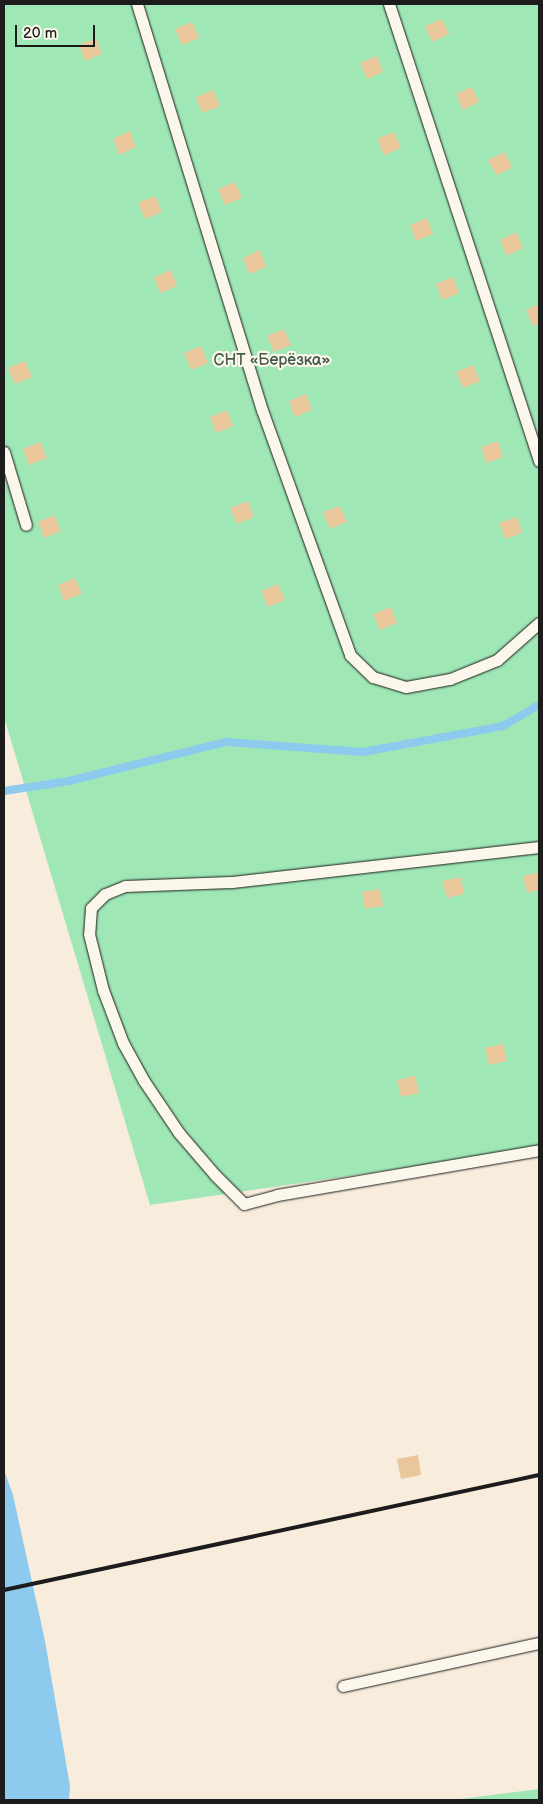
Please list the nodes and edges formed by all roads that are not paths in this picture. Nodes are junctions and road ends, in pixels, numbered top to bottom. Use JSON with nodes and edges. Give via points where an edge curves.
{"nodes":[{"id":1,"x":137,"y":4,"type":"edge"},
{"id":2,"x":389,"y":4,"type":"edge"},
{"id":3,"x":4,"y":452,"type":"edge"},
{"id":4,"x":539,"y":461,"type":"edge"},
{"id":5,"x":26,"y":525,"type":"dead end"},
{"id":6,"x":539,"y":623,"type":"edge"},
{"id":7,"x":539,"y":847,"type":"edge"},
{"id":8,"x":539,"y":1150,"type":"edge"},
{"id":9,"x":539,"y":1643,"type":"edge"},
{"id":10,"x":344,"y":1686,"type":"dead end"}],
"edges":[{"from":1,"to":6,"type":"lane","via":[[262,410],[350,655],[373,677],[406,687],[450,679],[497,660]]},
{"from":2,"to":4,"type":"lane"},
{"from":3,"to":5,"type":"lane"},
{"from":7,"to":8,"type":"lane","via":[[230,882],[125,886],[105,894],[91,908],[89,934],[103,990],[123,1043],[144,1081],[179,1133],[244,1204]]},
{"from":9,"to":10,"type":"lane"}]}
